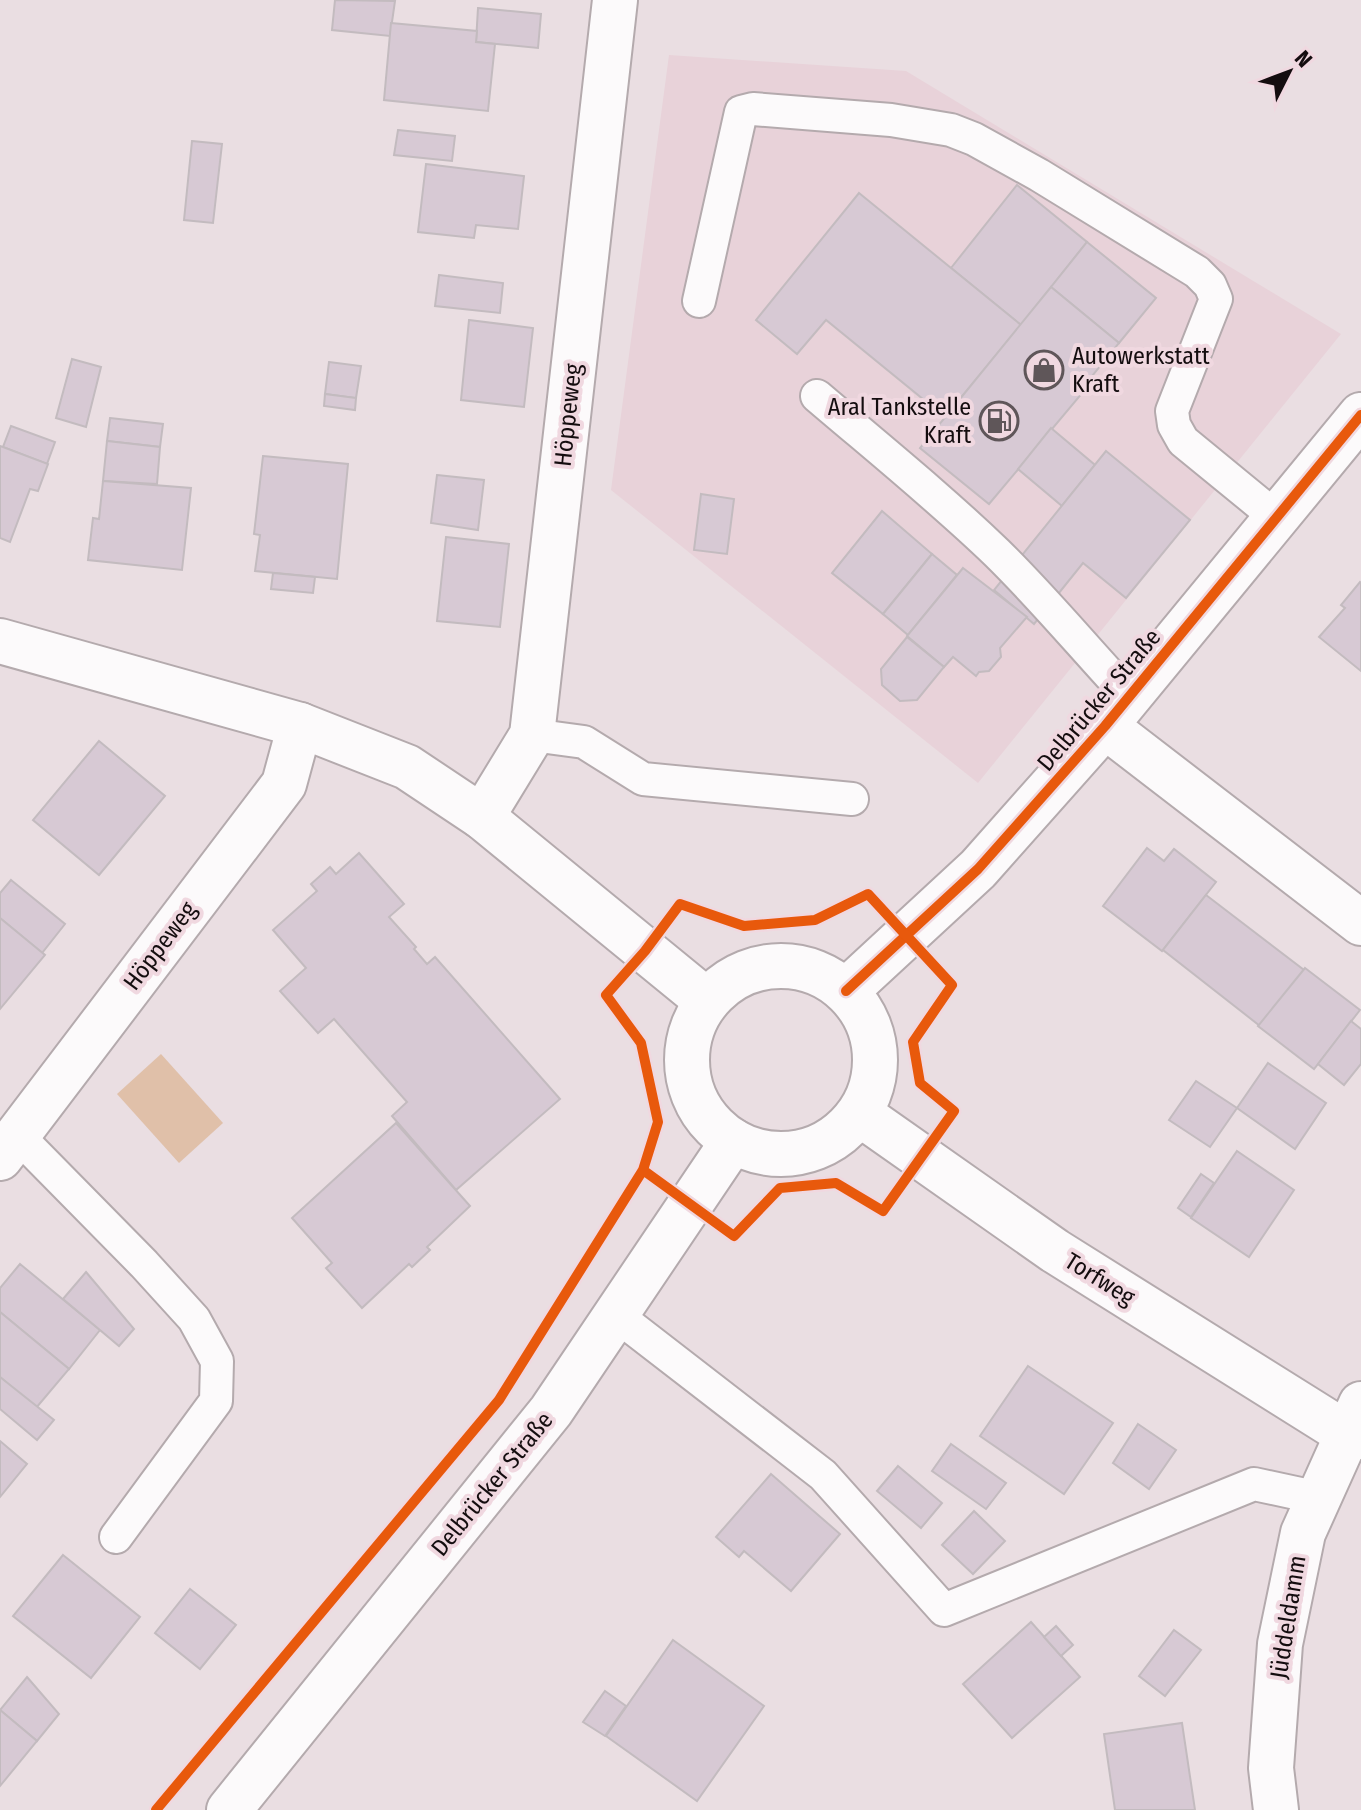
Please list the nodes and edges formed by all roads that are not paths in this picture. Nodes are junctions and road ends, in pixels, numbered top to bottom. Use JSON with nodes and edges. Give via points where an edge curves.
{"nodes":[{"id":1,"x":615,"y":0,"type":"edge"},
{"id":2,"x":699,"y":301,"type":"dead end"},
{"id":3,"x":817,"y":396,"type":"dead end"},
{"id":4,"x":1361,"y":415,"type":"edge"},
{"id":5,"x":1277,"y":518,"type":"junction"},
{"id":6,"x":0,"y":641,"type":"edge"},
{"id":7,"x":1118,"y":712,"type":"junction"},
{"id":8,"x":300,"y":725,"type":"junction"},
{"id":9,"x":532,"y":735,"type":"junction"},
{"id":10,"x":852,"y":799,"type":"dead end"},
{"id":11,"x":482,"y":817,"type":"junction"},
{"id":12,"x":1361,"y":923,"type":"edge"},
{"id":13,"x":846,"y":991,"type":"junction"},
{"id":14,"x":707,"y":1001,"type":"junction"},
{"id":15,"x":860,"y":1114,"type":"junction"},
{"id":16,"x":733,"y":1141,"type":"junction"},
{"id":17,"x":9,"y":1146,"type":"edge"},
{"id":18,"x":616,"y":1315,"type":"junction"},
{"id":19,"x":1356,"y":1425,"type":"edge"},
{"id":20,"x":1319,"y":1498,"type":"junction"},
{"id":21,"x":116,"y":1537,"type":"dead end"},
{"id":22,"x":229,"y":1810,"type":"edge"},
{"id":23,"x":1276,"y":1810,"type":"edge"}],
"edges":[{"from":1,"to":9,"type":"street","name":"Höppeweg"},
{"from":2,"to":5,"type":"lane","via":[[741,112],[891,120],[951,130],[1039,175],[1210,285],[1216,299],[1172,411],[1174,425],[1183,441]]},
{"from":3,"to":7,"type":"lane","via":[[997,553],[1080,639]]},
{"from":4,"to":5,"type":"street","name":"Delbrücker Straße"},
{"from":5,"to":7,"type":"street","name":"Delbrücker Straße"},
{"from":6,"to":8,"type":"street"},
{"from":7,"to":12,"type":"street"},
{"from":7,"to":13,"type":"street","name":"Delbrücker Straße","via":[[978,869]]},
{"from":8,"to":11,"type":"street","via":[[407,767]]},
{"from":8,"to":17,"type":"street","name":"Höppeweg","via":[[284,784]]},
{"from":9,"to":10,"type":"lane","via":[[584,742],[643,779]]},
{"from":9,"to":11,"type":"street","name":"Höppeweg"},
{"from":11,"to":14,"type":"street"},
{"from":13,"to":14,"type":"street","via":[[820,973],[790,966],[758,968],[730,980]]},
{"from":13,"to":15,"type":"street","via":[[863,1012],[876,1063]]},
{"from":14,"to":16,"type":"street","via":[[691,1029],[686,1061],[692,1092],[708,1120]]},
{"from":15,"to":16,"type":"street","via":[[840,1135],[815,1149],[787,1155],[759,1152]]},
{"from":15,"to":19,"type":"street","name":"Torfweg","via":[[1055,1251]]},
{"from":16,"to":18,"type":"street","name":"Delbrücker Straße"},
{"from":17,"to":21,"type":"lane","via":[[144,1264],[194,1319],[217,1361],[216,1401]]},
{"from":18,"to":20,"type":"lane","via":[[823,1475],[944,1610],[1254,1484]]},
{"from":18,"to":22,"type":"street","name":"Delbrücker Straße","via":[[551,1411]]},
{"from":19,"to":20,"type":"street","name":"Jüddeldamm"},
{"from":20,"to":23,"type":"street","name":"Jüddeldamm","via":[[1303,1533],[1280,1644],[1271,1768]]}]}
